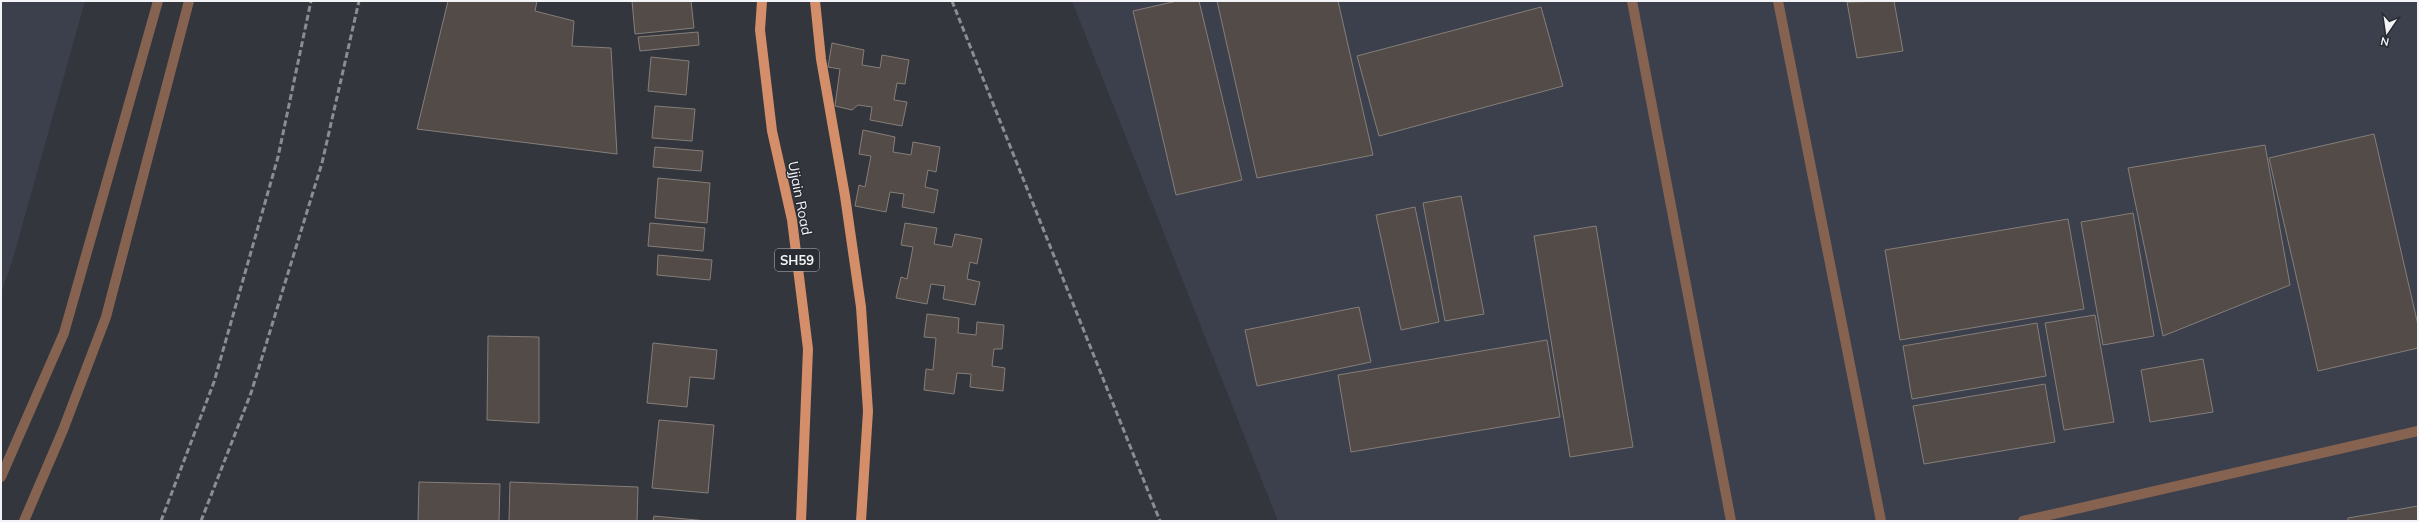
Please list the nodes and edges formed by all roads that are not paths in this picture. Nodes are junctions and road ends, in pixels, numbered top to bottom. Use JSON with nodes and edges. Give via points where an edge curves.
{"nodes":[{"id":1,"x":158,"y":1,"type":"edge"},
{"id":2,"x":189,"y":1,"type":"edge"},
{"id":3,"x":762,"y":1,"type":"edge"},
{"id":4,"x":815,"y":1,"type":"edge"},
{"id":5,"x":1632,"y":1,"type":"edge"},
{"id":6,"x":1778,"y":1,"type":"edge"},
{"id":7,"x":2418,"y":431,"type":"edge"},
{"id":8,"x":1,"y":477,"type":"edge"},
{"id":9,"x":24,"y":521,"type":"edge"},
{"id":10,"x":802,"y":521,"type":"edge"},
{"id":11,"x":861,"y":521,"type":"edge"},
{"id":12,"x":1731,"y":521,"type":"edge"},
{"id":13,"x":1881,"y":521,"type":"edge"},
{"id":14,"x":2023,"y":521,"type":"edge"}],
"edges":[{"from":1,"to":8,"type":"street","via":[[64,334]]},
{"from":2,"to":9,"type":"street","via":[[106,317],[63,430]]},
{"from":3,"to":10,"type":"main road","name":"Ujjain Road","number":"SH59","via":[[760,30],[772,131],[792,220],[808,349]]},
{"from":4,"to":11,"type":"main road","via":[[821,59],[861,307],[868,410]]},
{"from":5,"to":12,"type":"street"},
{"from":6,"to":13,"type":"street"},
{"from":7,"to":14,"type":"street"}]}
